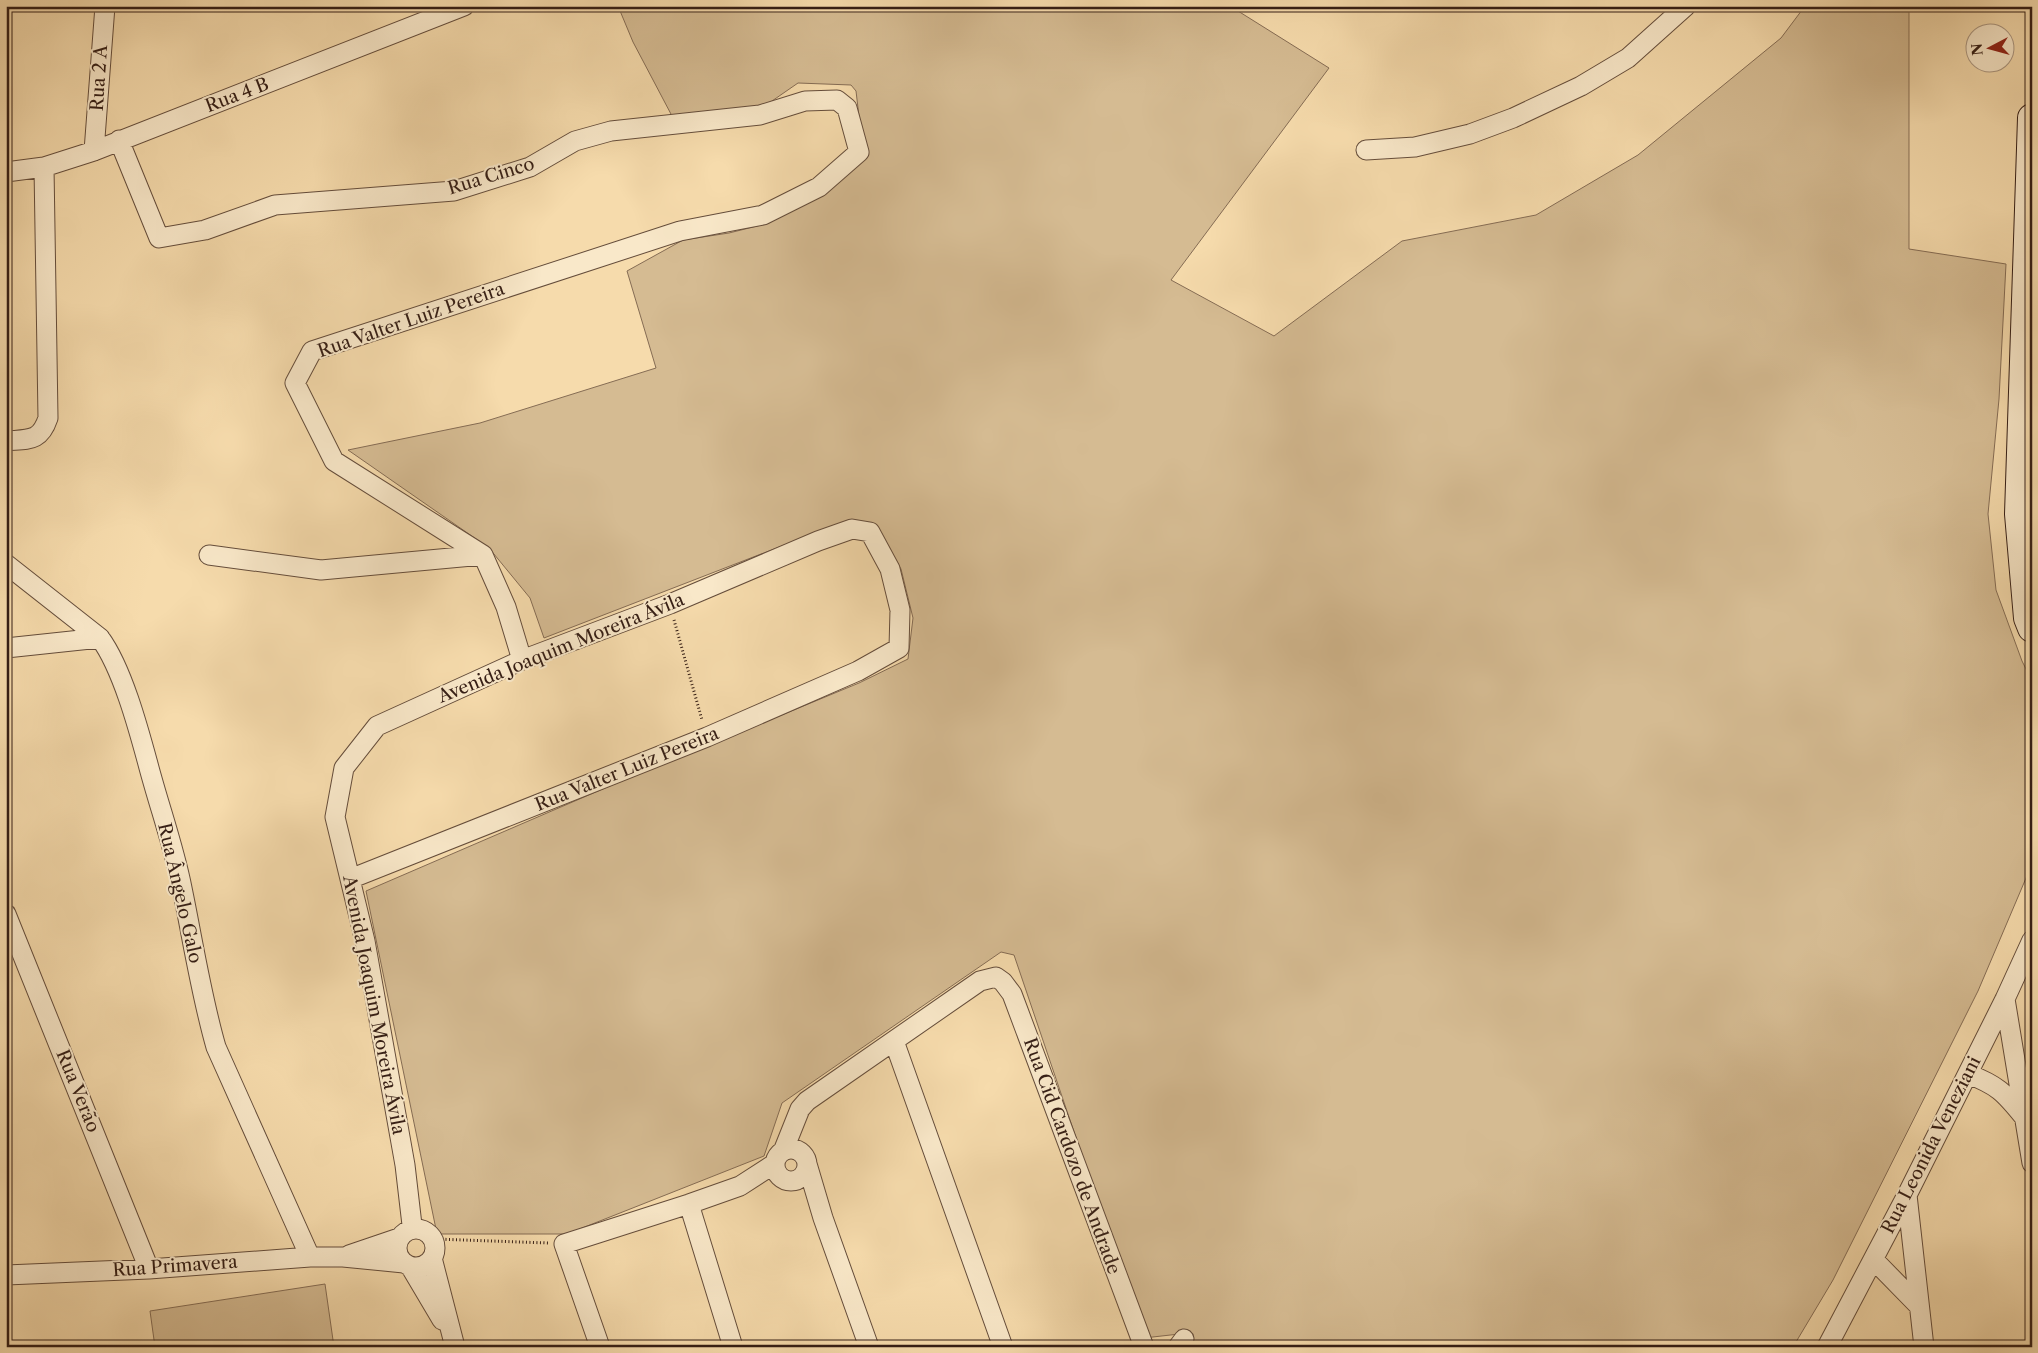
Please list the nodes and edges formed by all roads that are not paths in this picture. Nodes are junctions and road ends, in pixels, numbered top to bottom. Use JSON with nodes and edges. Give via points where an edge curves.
{"nodes":[{"id":1,"x":105,"y":6,"type":"edge"},
{"id":2,"x":1686,"y":6,"type":"edge"},
{"id":3,"x":453,"y":8,"type":"edge"},
{"id":4,"x":2032,"y":118,"type":"edge"},
{"id":5,"x":119,"y":140,"type":"junction"},
{"id":6,"x":1366,"y":150,"type":"dead end"},
{"id":7,"x":94,"y":151,"type":"junction"},
{"id":8,"x":859,"y":152,"type":"joint"},
{"id":9,"x":44,"y":168,"type":"junction"},
{"id":10,"x":6,"y":172,"type":"edge"},
{"id":11,"x":6,"y":441,"type":"edge"},
{"id":12,"x":209,"y":555,"type":"dead end"},
{"id":13,"x":483,"y":556,"type":"junction"},
{"id":14,"x":6,"y":564,"type":"edge"},
{"id":15,"x":2032,"y":628,"type":"edge"},
{"id":16,"x":100,"y":638,"type":"junction"},
{"id":17,"x":6,"y":648,"type":"edge"},
{"id":18,"x":898,"y":648,"type":"joint"},
{"id":19,"x":522,"y":660,"type":"junction"},
{"id":20,"x":350,"y":879,"type":"junction"},
{"id":21,"x":6,"y":914,"type":"edge"},
{"id":22,"x":2032,"y":941,"type":"edge"},
{"id":23,"x":2005,"y":999,"type":"junction"},
{"id":24,"x":894,"y":1041,"type":"junction"},
{"id":25,"x":1968,"y":1074,"type":"junction"},
{"id":26,"x":2025,"y":1118,"type":"junction"},
{"id":27,"x":2032,"y":1163,"type":"edge"},
{"id":28,"x":791,"y":1164,"type":"junction"},
{"id":29,"x":1907,"y":1195,"type":"junction"},
{"id":30,"x":689,"y":1204,"type":"junction"},
{"id":31,"x":416,"y":1229,"type":"junction"},
{"id":32,"x":399,"y":1238,"type":"junction"},
{"id":33,"x":432,"y":1248,"type":"junction"},
{"id":34,"x":310,"y":1257,"type":"junction"},
{"id":35,"x":343,"y":1257,"type":"junction"},
{"id":36,"x":1874,"y":1260,"type":"junction"},
{"id":37,"x":407,"y":1264,"type":"junction"},
{"id":38,"x":149,"y":1269,"type":"junction"},
{"id":39,"x":6,"y":1275,"type":"edge"},
{"id":40,"x":1918,"y":1305,"type":"junction"},
{"id":41,"x":453,"y":1341,"type":"edge"},
{"id":42,"x":600,"y":1347,"type":"edge"},
{"id":43,"x":733,"y":1347,"type":"edge"},
{"id":44,"x":869,"y":1347,"type":"edge"},
{"id":45,"x":1003,"y":1347,"type":"edge"},
{"id":46,"x":1144,"y":1347,"type":"edge"},
{"id":47,"x":1827,"y":1347,"type":"edge"},
{"id":48,"x":1924,"y":1347,"type":"edge"}],
"edges":[{"from":1,"to":7,"type":"street","name":"Rua 2 A"},
{"from":2,"to":6,"type":"street","via":[[1628,58],[1581,86],[1521,114],[1470,134],[1415,147]]},
{"from":3,"to":5,"type":"street","name":"Rua 4 B"},
{"from":4,"to":15,"type":"street","via":[[2019,514],[2028,618]]},
{"from":5,"to":7,"type":"street","name":"Rua 4 B"},
{"from":5,"to":8,"type":"street","name":"Rua Cinco","via":[[159,238],[206,230],[275,205],[454,191],[530,166],[576,141],[611,130],[760,115],[805,101],[837,100],[847,108]]},
{"from":7,"to":9,"type":"street","name":"Rua 4 B"},
{"from":8,"to":13,"type":"street","name":"Rua Valter Luiz Pereira","via":[[819,187],[763,215],[680,231],[312,351],[295,383],[334,461]]},
{"from":9,"to":10,"type":"street","name":"Rua 4 B"},
{"from":9,"to":11,"type":"street","via":[[48,418],[44,430],[34,438]]},
{"from":12,"to":13,"type":"street","via":[[321,570]]},
{"from":13,"to":19,"type":"street","via":[[506,607]]},
{"from":14,"to":16,"type":"street","name":"Rua Ângelo Galo"},
{"from":16,"to":17,"type":"street"},
{"from":16,"to":34,"type":"street","name":"Rua Ângelo Galo","via":[[115,664],[138,729],[182,886],[216,1047]]},
{"from":18,"to":19,"type":"street","name":"Avenida Joaquim Moreira Ávila","via":[[900,610],[890,570],[870,532],[852,529],[670,604]]},
{"from":18,"to":20,"type":"street","name":"Rua Valter Luiz Pereira","via":[[858,671],[707,737]]},
{"from":19,"to":20,"type":"street","name":"Avenida Joaquim Moreira Ávila","via":[[377,726],[344,768],[335,818]]},
{"from":20,"to":31,"type":"street","name":"Avenida Joaquim Moreira Ávila","via":[[365,941],[405,1165],[412,1225]]},
{"from":21,"to":38,"type":"street","name":"Rua Verão"},
{"from":22,"to":23,"type":"street","name":"Rua Leonida Veneziani"},
{"from":23,"to":25,"type":"street","name":"Rua Leonida Veneziani"},
{"from":23,"to":26,"type":"street"},
{"from":24,"to":28,"type":"street","via":[[800,1109]]},
{"from":24,"to":45,"type":"street"},
{"from":24,"to":46,"type":"street","name":"Rua Cid Cardozo de Andrade","via":[[980,981],[989,977],[1003,982],[1012,994]]},
{"from":25,"to":26,"type":"street","via":[[1991,1083],[2009,1097]]},
{"from":25,"to":29,"type":"street","name":"Rua Leonida Veneziani"},
{"from":26,"to":27,"type":"street"},
{"from":28,"to":30,"type":"street"},
{"from":28,"to":44,"type":"street","via":[[823,1218]]},
{"from":29,"to":36,"type":"street","name":"Rua Leonida Veneziani"},
{"from":29,"to":40,"type":"street"},
{"from":30,"to":42,"type":"street","via":[[564,1244]]},
{"from":30,"to":43,"type":"street"},
{"from":31,"to":32,"type":"street","via":[[403,1233]]},
{"from":31,"to":33,"type":"street","via":[[428,1234]]},
{"from":32,"to":35,"type":"street","name":"Rua Primavera"},
{"from":32,"to":37,"type":"street","via":[[397,1252]]},
{"from":33,"to":37,"type":"street","via":[[423,1266]]},
{"from":33,"to":41,"type":"street"},
{"from":34,"to":35,"type":"street","name":"Rua Primavera"},
{"from":34,"to":38,"type":"street","name":"Rua Primavera"},
{"from":35,"to":37,"type":"street","name":"Rua Primavera"},
{"from":36,"to":40,"type":"street"},
{"from":36,"to":47,"type":"street","name":"Rua Leonida Veneziani"},
{"from":37,"to":41,"type":"street"},
{"from":38,"to":39,"type":"street","name":"Rua Primavera"},
{"from":40,"to":48,"type":"street"}]}
